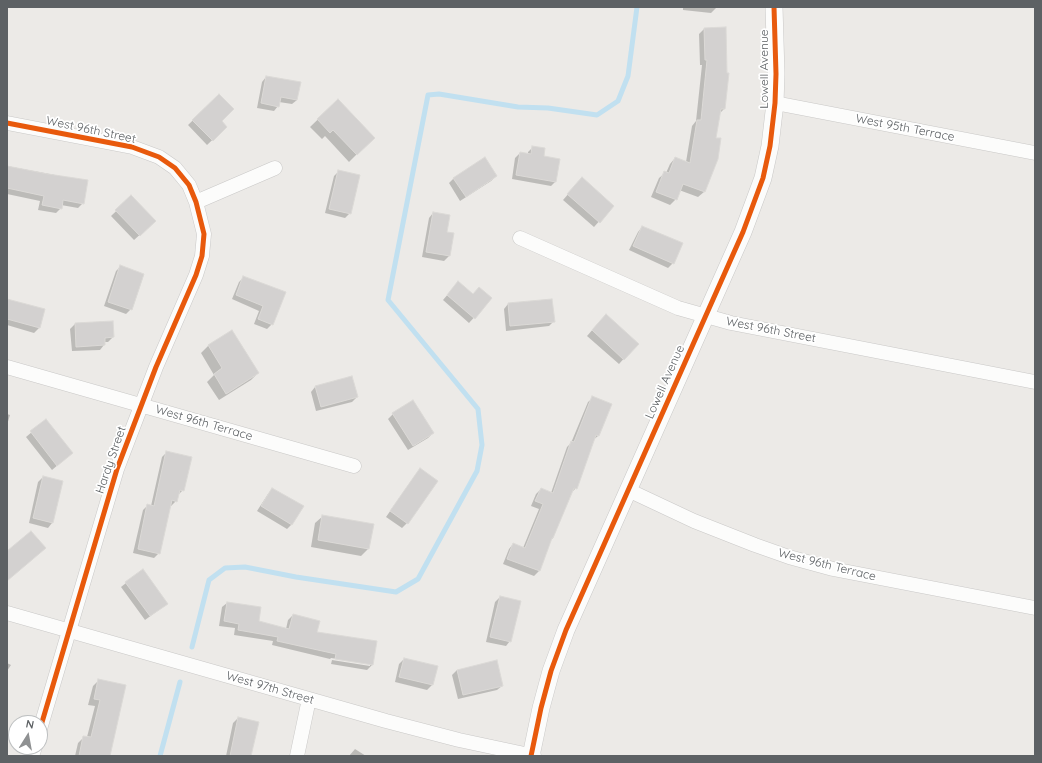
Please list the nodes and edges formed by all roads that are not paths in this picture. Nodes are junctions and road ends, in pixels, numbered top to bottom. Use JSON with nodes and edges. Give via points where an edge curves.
{"nodes":[{"id":1,"x":774,"y":7,"type":"edge"},
{"id":2,"x":775,"y":104,"type":"junction"},
{"id":3,"x":7,"y":123,"type":"edge"},
{"id":4,"x":1035,"y":153,"type":"edge"},
{"id":5,"x":275,"y":168,"type":"dead end"},
{"id":6,"x":196,"y":202,"type":"junction"},
{"id":7,"x":520,"y":238,"type":"dead end"},
{"id":8,"x":706,"y":316,"type":"junction"},
{"id":9,"x":7,"y":367,"type":"edge"},
{"id":10,"x":1035,"y":382,"type":"edge"},
{"id":11,"x":141,"y":405,"type":"junction"},
{"id":12,"x":354,"y":466,"type":"dead end"},
{"id":13,"x":628,"y":490,"type":"junction"},
{"id":14,"x":1035,"y":608,"type":"edge"},
{"id":15,"x":7,"y":613,"type":"edge"},
{"id":16,"x":69,"y":631,"type":"junction"},
{"id":17,"x":309,"y":699,"type":"junction"},
{"id":18,"x":44,"y":715,"type":"edge"},
{"id":19,"x":297,"y":756,"type":"edge"},
{"id":20,"x":532,"y":756,"type":"edge"}],
"edges":[{"from":1,"to":2,"type":"street","name":"Lowell Avenue"},
{"from":2,"to":4,"type":"street","name":"West 95th Terrace"},
{"from":2,"to":8,"type":"street","name":"Lowell Avenue","via":[[763,178],[743,232]]},
{"from":3,"to":6,"type":"street","name":"West 96th Street","via":[[132,147],[159,157],[175,168],[189,185]]},
{"from":5,"to":6,"type":"street"},
{"from":6,"to":11,"type":"street","name":"Hardy Street","via":[[204,234],[202,256]]},
{"from":7,"to":8,"type":"street","name":"West 96th Street","via":[[678,308]]},
{"from":8,"to":10,"type":"street","name":"West 96th Street"},
{"from":8,"to":13,"type":"street","name":"Lowell Avenue"},
{"from":9,"to":11,"type":"street","name":"West 96th Terrace"},
{"from":11,"to":12,"type":"street","name":"West 96th Terrace"},
{"from":11,"to":16,"type":"street","name":"Hardy Street","via":[[117,469]]},
{"from":13,"to":14,"type":"street","name":"West 96th Terrace","via":[[701,523],[789,557],[855,573]]},
{"from":13,"to":20,"type":"street","name":"Lowell Avenue","via":[[566,630],[551,671]]},
{"from":15,"to":16,"type":"street","name":"West 97th Street"},
{"from":16,"to":17,"type":"street","name":"West 97th Street"},
{"from":16,"to":18,"type":"street","name":"Hardy Street"},
{"from":17,"to":19,"type":"street"},
{"from":17,"to":20,"type":"street","name":"West 97th Street","via":[[459,740]]}]}
